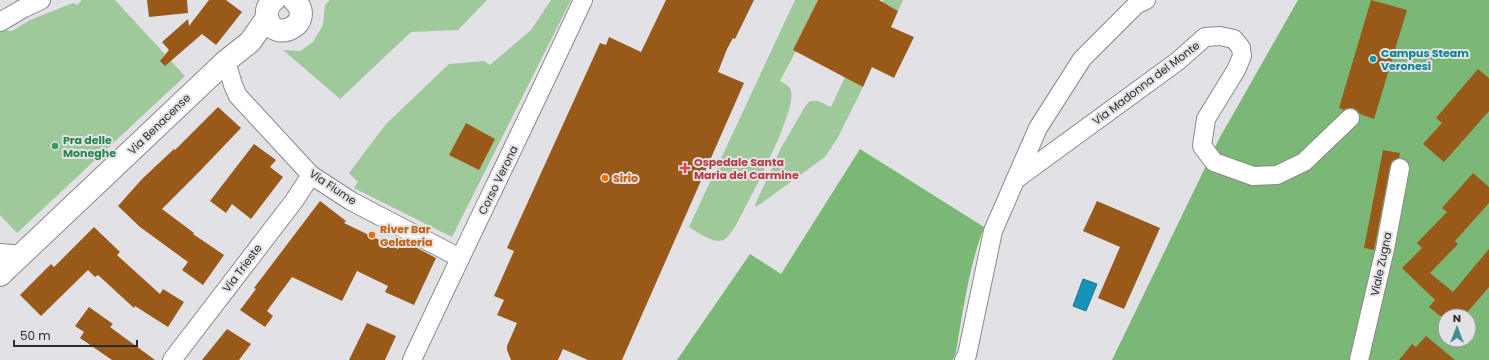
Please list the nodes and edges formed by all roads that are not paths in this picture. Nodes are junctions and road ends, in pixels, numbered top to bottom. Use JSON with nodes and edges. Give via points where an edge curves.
{"nodes":[{"id":1,"x":41,"y":0,"type":"edge"},
{"id":2,"x":583,"y":0,"type":"edge"},
{"id":3,"x":1146,"y":0,"type":"edge"},
{"id":4,"x":300,"y":5,"type":"edge"},
{"id":5,"x":271,"y":11,"type":"edge"},
{"id":6,"x":0,"y":22,"type":"edge"},
{"id":7,"x":226,"y":61,"type":"junction"},
{"id":8,"x":1350,"y":118,"type":"dead end"},
{"id":9,"x":1400,"y":168,"type":"dead end"},
{"id":10,"x":311,"y":175,"type":"junction"},
{"id":11,"x":1015,"y":180,"type":"junction"},
{"id":12,"x":0,"y":253,"type":"edge"},
{"id":13,"x":22,"y":255,"type":"junction"},
{"id":14,"x":460,"y":258,"type":"junction"},
{"id":15,"x":0,"y":275,"type":"edge"},
{"id":16,"x":172,"y":360,"type":"edge"},
{"id":17,"x":412,"y":360,"type":"edge"},
{"id":18,"x":964,"y":360,"type":"edge"},
{"id":19,"x":1359,"y":360,"type":"edge"}],
"edges":[{"from":1,"to":6,"type":"street"},
{"from":2,"to":14,"type":"street","name":"Corso Verona"},
{"from":3,"to":11,"type":"street","via":[[1137,4],[1082,59],[1038,128]]},
{"from":4,"to":5,"type":"main road","name":"Via Benacense","via":[[300,18],[295,26],[286,31]]},
{"from":5,"to":7,"type":"main road","name":"Via Benacense","via":[[250,42]]},
{"from":7,"to":10,"type":"street","name":"Via Fiume","via":[[238,96]]},
{"from":7,"to":13,"type":"main road","name":"Via Benacense"},
{"from":8,"to":11,"type":"street","name":"Via Madonna del Monte","via":[[1304,162],[1277,175],[1253,176],[1214,162],[1202,146],[1206,119],[1242,56],[1241,48],[1234,39],[1220,36],[1205,38],[1178,61]]},
{"from":9,"to":19,"type":"street","name":"Viale Zugna","via":[[1385,249]]},
{"from":10,"to":14,"type":"street","name":"Via Fiume","via":[[351,201]]},
{"from":10,"to":16,"type":"street","name":"Via Trieste","via":[[294,201]]},
{"from":11,"to":18,"type":"street","via":[[993,231]]},
{"from":12,"to":13,"type":"street"},
{"from":13,"to":15,"type":"main road","name":"Via Benacense"},
{"from":14,"to":17,"type":"street","name":"Corso Verona"}]}
